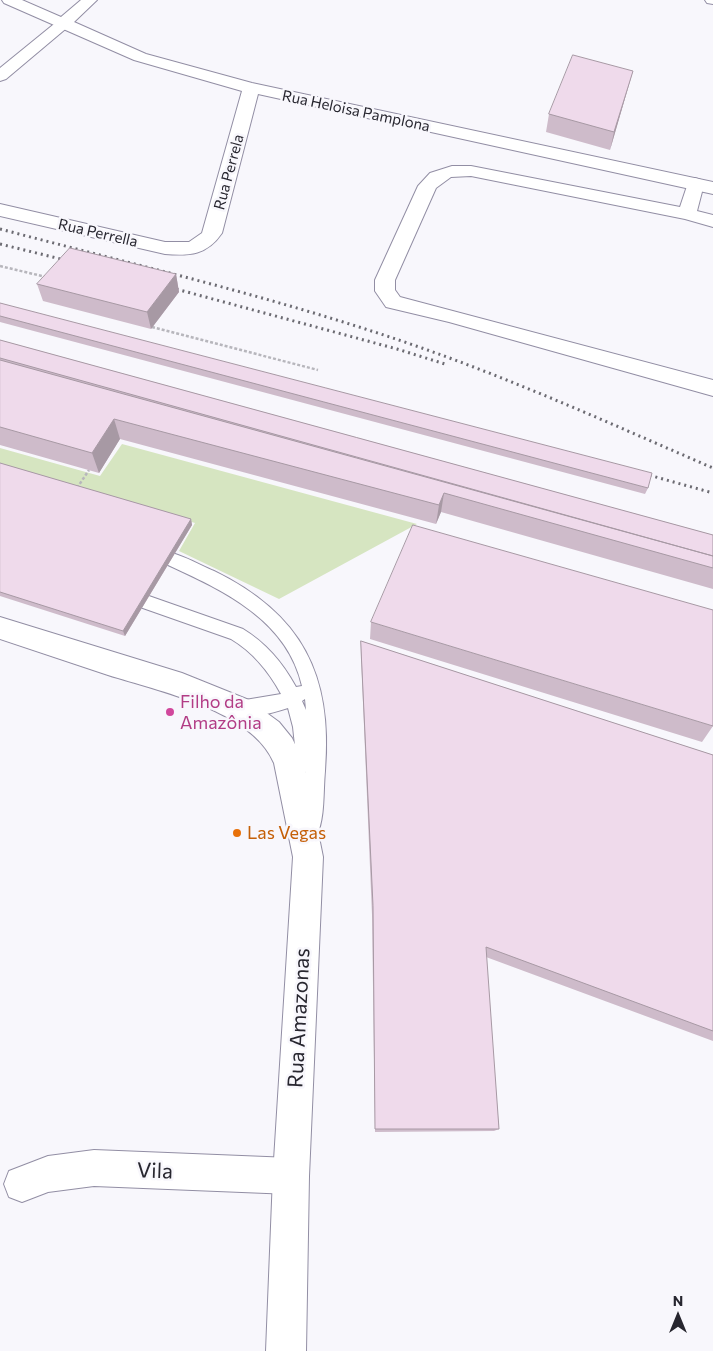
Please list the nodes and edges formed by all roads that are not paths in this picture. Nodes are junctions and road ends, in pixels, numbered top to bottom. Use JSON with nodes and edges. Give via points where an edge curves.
{"nodes":[{"id":1,"x":9,"y":0,"type":"edge"},
{"id":2,"x":90,"y":0,"type":"edge"},
{"id":3,"x":64,"y":23,"type":"junction"},
{"id":4,"x":0,"y":76,"type":"edge"},
{"id":5,"x":251,"y":88,"type":"junction"},
{"id":6,"x":704,"y":186,"type":"edge"},
{"id":7,"x":0,"y":210,"type":"edge"},
{"id":8,"x":687,"y":214,"type":"junction"},
{"id":9,"x":713,"y":221,"type":"edge"},
{"id":10,"x":196,"y":248,"type":"joint"},
{"id":11,"x":713,"y":388,"type":"edge"},
{"id":12,"x":172,"y":559,"type":"edge"},
{"id":13,"x":146,"y":602,"type":"edge"},
{"id":14,"x":0,"y":628,"type":"edge"},
{"id":15,"x":312,"y":684,"type":"junction"},
{"id":16,"x":292,"y":699,"type":"junction"},
{"id":17,"x":238,"y":709,"type":"junction"},
{"id":18,"x":308,"y":857,"type":"junction"},
{"id":19,"x":291,"y":1176,"type":"junction"},
{"id":20,"x":22,"y":1184,"type":"dead end"},
{"id":21,"x":286,"y":1351,"type":"edge"}],
"edges":[{"from":1,"to":3,"type":"street","name":"Rua Heloisa Pamplona"},
{"from":2,"to":3,"type":"street"},
{"from":3,"to":4,"type":"street"},
{"from":3,"to":5,"type":"street","name":"Rua Heloisa Pamplona","via":[[140,57]]},
{"from":5,"to":6,"type":"street","name":"Rua Heloisa Pamplona"},
{"from":5,"to":10,"type":"street","name":"Rua Perrela","via":[[212,233]]},
{"from":6,"to":8,"type":"street"},
{"from":7,"to":10,"type":"street","name":"Rua Perrella","via":[[165,248]]},
{"from":8,"to":9,"type":"street"},
{"from":8,"to":11,"type":"street","via":[[471,171],[441,172],[427,186],[385,280],[385,291],[393,302]]},
{"from":12,"to":15,"type":"lane","via":[[260,608],[279,625],[301,654]]},
{"from":13,"to":16,"type":"lane","via":[[238,635],[256,647],[272,664]]},
{"from":14,"to":17,"type":"street","name":"Rua Amazonas","via":[[182,685]]},
{"from":15,"to":16,"type":"lane"},
{"from":15,"to":18,"type":"lane","via":[[317,764]]},
{"from":16,"to":17,"type":"lane","via":[[270,706]]},
{"from":16,"to":18,"type":"lane","via":[[301,720],[306,750]]},
{"from":17,"to":18,"type":"street","name":"Rua Amazonas","via":[[269,730],[282,747],[289,763]]},
{"from":18,"to":19,"type":"street","name":"Rua Amazonas"},
{"from":19,"to":20,"type":"street","name":"Vila","via":[[94,1168],[48,1174]]},
{"from":19,"to":21,"type":"street","name":"Rua Amazonas"}]}
